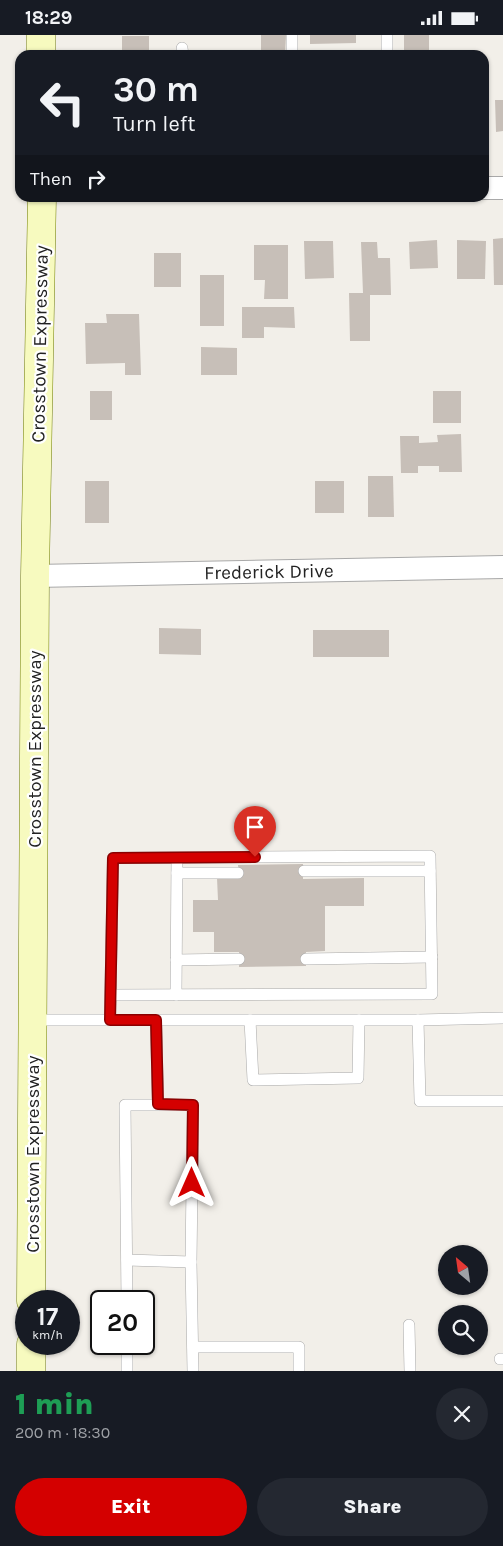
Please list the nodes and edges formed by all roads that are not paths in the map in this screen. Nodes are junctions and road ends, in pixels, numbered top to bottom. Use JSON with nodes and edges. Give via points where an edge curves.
{"nodes":[{"id":1,"x":41,"y":35,"type":"edge"},
{"id":2,"x":292,"y":35,"type":"edge"},
{"id":3,"x":387,"y":35,"type":"edge"},
{"id":4,"x":41,"y":50,"type":"edge"},
{"id":5,"x":292,"y":50,"type":"edge"},
{"id":6,"x":387,"y":50,"type":"edge"},
{"id":7,"x":489,"y":188,"type":"edge"},
{"id":8,"x":503,"y":188,"type":"edge"},
{"id":9,"x":42,"y":202,"type":"edge"},
{"id":10,"x":503,"y":567,"type":"edge"},
{"id":11,"x":35,"y":576,"type":"junction"},
{"id":12,"x":177,"y":857,"type":"junction"},
{"id":13,"x":304,"y":871,"type":"dead end"},
{"id":14,"x":430,"y":871,"type":"junction"},
{"id":15,"x":177,"y":873,"type":"junction"},
{"id":16,"x":238,"y":873,"type":"dead end"},
{"id":17,"x":432,"y":957,"type":"junction"},
{"id":18,"x":239,"y":959,"type":"dead end"},
{"id":19,"x":306,"y":959,"type":"dead end"},
{"id":20,"x":176,"y":960,"type":"junction"},
{"id":21,"x":111,"y":995,"type":"junction"},
{"id":22,"x":176,"y":995,"type":"junction"},
{"id":23,"x":503,"y":1018,"type":"edge"},
{"id":24,"x":32,"y":1020,"type":"junction"},
{"id":25,"x":110,"y":1020,"type":"junction"},
{"id":26,"x":156,"y":1020,"type":"junction"},
{"id":27,"x":250,"y":1020,"type":"junction"},
{"id":28,"x":359,"y":1020,"type":"junction"},
{"id":29,"x":418,"y":1020,"type":"junction"},
{"id":30,"x":503,"y":1101,"type":"edge"},
{"id":31,"x":158,"y":1104,"type":"junction"},
{"id":32,"x":127,"y":1261,"type":"junction"},
{"id":33,"x":191,"y":1262,"type":"junction"},
{"id":34,"x":31,"y":1290,"type":"edge"},
{"id":35,"x":127,"y":1290,"type":"edge"},
{"id":36,"x":409,"y":1325,"type":"dead end"},
{"id":37,"x":193,"y":1347,"type":"junction"},
{"id":38,"x":31,"y":1355,"type":"edge"},
{"id":39,"x":127,"y":1355,"type":"edge"},
{"id":40,"x":31,"y":1371,"type":"edge"},
{"id":41,"x":127,"y":1371,"type":"edge"},
{"id":42,"x":193,"y":1371,"type":"edge"},
{"id":43,"x":299,"y":1371,"type":"edge"},
{"id":44,"x":410,"y":1371,"type":"edge"}],
"edges":[{"from":1,"to":4,"type":"main road"},
{"from":2,"to":5,"type":"lane"},
{"from":3,"to":6,"type":"lane"},
{"from":7,"to":8,"type":"street"},
{"from":9,"to":11,"type":"main road","name":"Crosstown Expressway"},
{"from":10,"to":11,"type":"street","name":"Frederick Drive"},
{"from":11,"to":24,"type":"main road","name":"Crosstown Expressway"},
{"from":12,"to":14,"type":"lane","via":[[430,856]]},
{"from":12,"to":15,"type":"lane"},
{"from":12,"to":21,"type":"lane","via":[[113,858]]},
{"from":13,"to":14,"type":"lane"},
{"from":14,"to":17,"type":"lane"},
{"from":15,"to":16,"type":"lane"},
{"from":15,"to":20,"type":"lane"},
{"from":17,"to":19,"type":"lane"},
{"from":17,"to":22,"type":"lane","via":[[432,994]]},
{"from":18,"to":20,"type":"lane"},
{"from":20,"to":22,"type":"lane"},
{"from":21,"to":22,"type":"lane"},
{"from":21,"to":25,"type":"lane"},
{"from":23,"to":29,"type":"lane"},
{"from":24,"to":25,"type":"lane"},
{"from":24,"to":34,"type":"main road","name":"Crosstown Expressway"},
{"from":25,"to":26,"type":"lane"},
{"from":26,"to":27,"type":"lane"},
{"from":26,"to":31,"type":"lane"},
{"from":27,"to":28,"type":"lane"},
{"from":27,"to":28,"type":"lane","via":[[253,1080],[358,1078]]},
{"from":28,"to":29,"type":"lane"},
{"from":29,"to":30,"type":"lane","via":[[420,1101]]},
{"from":31,"to":32,"type":"lane","via":[[126,1105]]},
{"from":31,"to":33,"type":"lane","via":[[193,1105]]},
{"from":32,"to":33,"type":"lane"},
{"from":32,"to":35,"type":"lane"},
{"from":33,"to":37,"type":"lane"},
{"from":36,"to":44,"type":"lane"},
{"from":37,"to":42,"type":"lane"},
{"from":37,"to":43,"type":"lane","via":[[299,1347]]},
{"from":38,"to":40,"type":"main road"},
{"from":39,"to":41,"type":"lane"}]}
